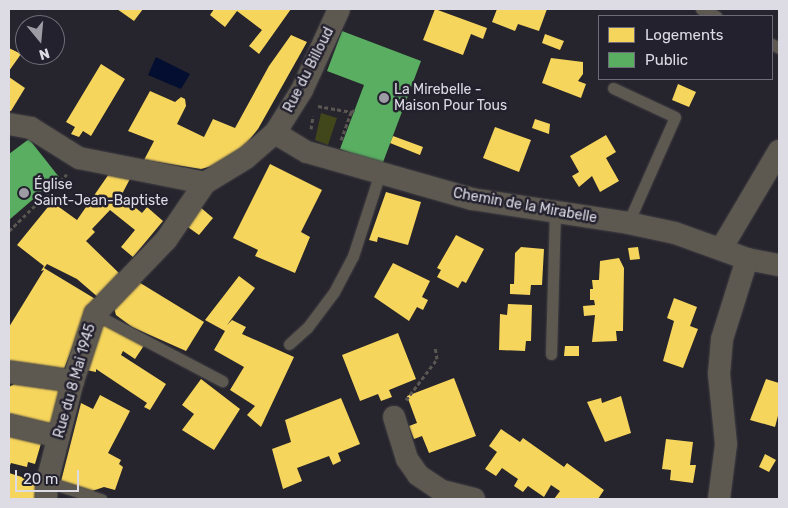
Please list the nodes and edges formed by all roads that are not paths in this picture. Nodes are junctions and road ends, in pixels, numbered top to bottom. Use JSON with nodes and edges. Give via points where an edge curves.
{"nodes":[{"id":1,"x":339,"y":9,"type":"edge"},
{"id":2,"x":700,"y":9,"type":"edge"},
{"id":3,"x":714,"y":15,"type":"edge"},
{"id":4,"x":613,"y":88,"type":"dead end"},
{"id":5,"x":9,"y":124,"type":"edge"},
{"id":6,"x":275,"y":133,"type":"junction"},
{"id":7,"x":779,"y":151,"type":"edge"},
{"id":8,"x":380,"y":173,"type":"junction"},
{"id":9,"x":205,"y":184,"type":"junction"},
{"id":10,"x":555,"y":212,"type":"junction"},
{"id":11,"x":628,"y":223,"type":"junction"},
{"id":12,"x":721,"y":249,"type":"junction"},
{"id":13,"x":747,"y":259,"type":"junction"},
{"id":14,"x":779,"y":265,"type":"edge"},
{"id":15,"x":95,"y":314,"type":"junction"},
{"id":16,"x":289,"y":344,"type":"dead end"},
{"id":17,"x":550,"y":354,"type":"dead end"},
{"id":18,"x":9,"y":372,"type":"edge"},
{"id":19,"x":73,"y":381,"type":"junction"},
{"id":20,"x":222,"y":381,"type":"dead end"},
{"id":21,"x":394,"y":417,"type":"road end"},
{"id":22,"x":9,"y":425,"type":"edge"},
{"id":23,"x":59,"y":437,"type":"junction"},
{"id":24,"x":46,"y":490,"type":"edge"},
{"id":25,"x":101,"y":499,"type":"edge"},
{"id":26,"x":474,"y":499,"type":"edge"},
{"id":27,"x":719,"y":499,"type":"edge"}],
"edges":[{"from":1,"to":6,"type":"street","name":"Rue du Billoud","via":[[302,90]]},
{"from":2,"to":3,"type":"lane"},
{"from":4,"to":11,"type":"lane","via":[[675,117]]},
{"from":5,"to":9,"type":"street","via":[[31,128],[79,158]]},
{"from":6,"to":8,"type":"street","name":"Chemin de la Mirabelle","via":[[307,152]]},
{"from":6,"to":9,"type":"street","name":"Rue du Billoud","via":[[246,158]]},
{"from":7,"to":12,"type":"street"},
{"from":8,"to":10,"type":"street","name":"Chemin de la Mirabelle","via":[[472,199]]},
{"from":8,"to":16,"type":"lane","via":[[353,256],[334,292],[307,328]]},
{"from":9,"to":15,"type":"street","name":"Rue du 8 Mai 1945","via":[[166,240]]},
{"from":10,"to":11,"type":"street","name":"Chemin de la Mirabelle"},
{"from":10,"to":17,"type":"lane"},
{"from":11,"to":12,"type":"street","name":"Chemin de la Mirabelle"},
{"from":12,"to":13,"type":"street","name":"Chemin de la Mirabelle"},
{"from":13,"to":14,"type":"street","name":"Chemin de la Mirabelle"},
{"from":13,"to":27,"type":"street","via":[[722,339],[719,374],[726,444]]},
{"from":15,"to":19,"type":"street","name":"Rue du 8 Mai 1945"},
{"from":15,"to":20,"type":"lane"},
{"from":18,"to":19,"type":"street"},
{"from":19,"to":23,"type":"street","name":"Rue du 8 Mai 1945"},
{"from":21,"to":26,"type":"street","via":[[407,459],[418,475],[442,491]]},
{"from":22,"to":23,"type":"street"},
{"from":23,"to":24,"type":"street","name":"Rue du 8 Mai 1945"},
{"from":24,"to":25,"type":"lane"}]}
